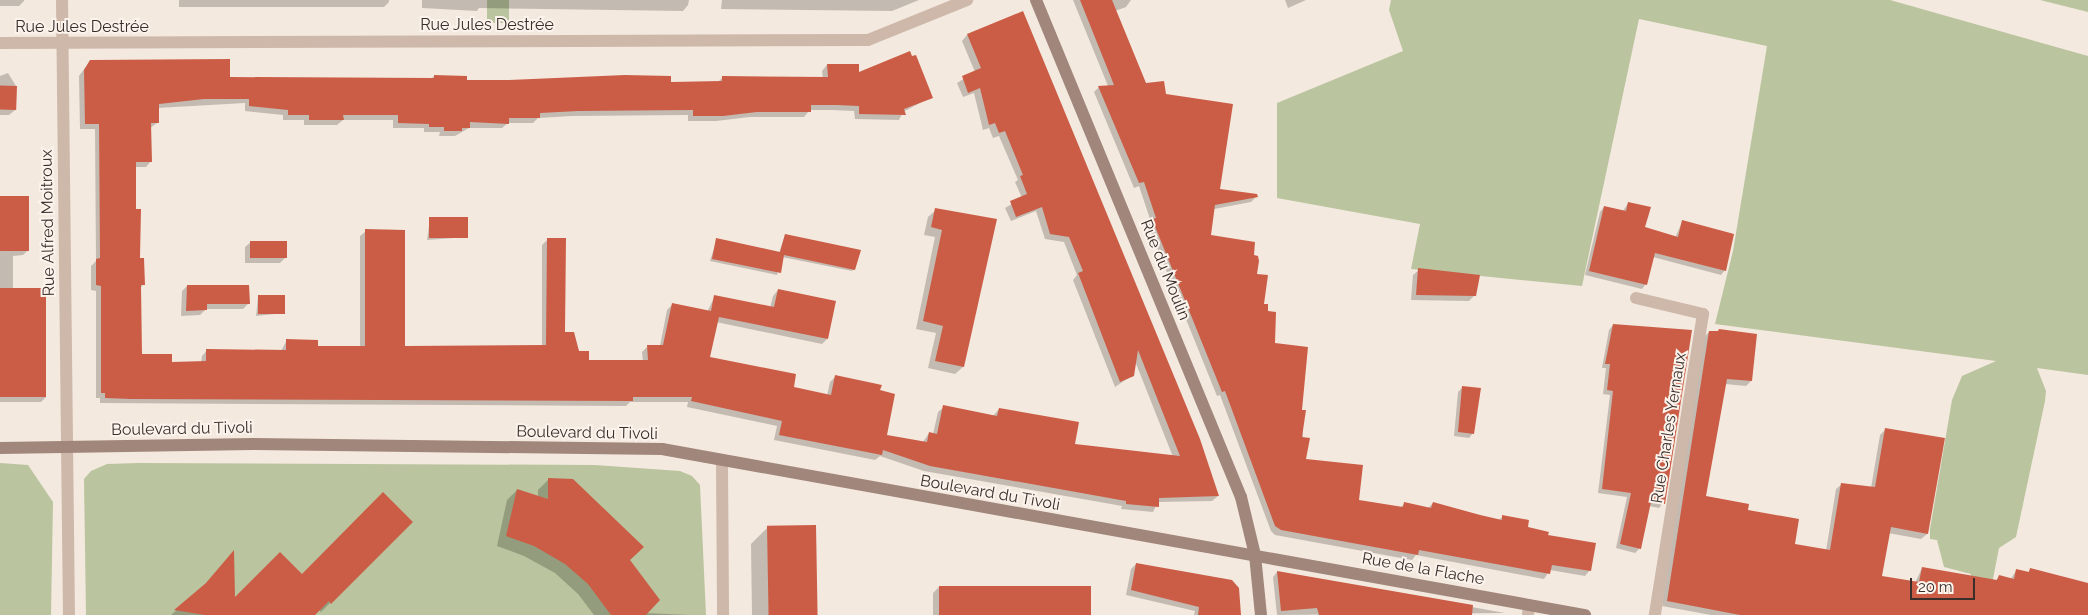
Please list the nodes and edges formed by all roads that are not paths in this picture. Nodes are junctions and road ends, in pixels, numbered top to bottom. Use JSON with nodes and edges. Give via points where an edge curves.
{"nodes":[{"id":1,"x":62,"y":0,"type":"edge"},
{"id":2,"x":966,"y":0,"type":"edge"},
{"id":3,"x":1036,"y":0,"type":"edge"},
{"id":4,"x":0,"y":43,"type":"edge"},
{"id":5,"x":63,"y":43,"type":"junction"},
{"id":6,"x":1636,"y":298,"type":"dead end"},
{"id":7,"x":66,"y":447,"type":"junction"},
{"id":8,"x":0,"y":448,"type":"edge"},
{"id":9,"x":722,"y":462,"type":"junction"},
{"id":10,"x":1255,"y":555,"type":"junction"},
{"id":11,"x":1528,"y":610,"type":"edge"},
{"id":12,"x":69,"y":615,"type":"edge"},
{"id":13,"x":723,"y":615,"type":"edge"},
{"id":14,"x":1261,"y":615,"type":"edge"},
{"id":15,"x":1585,"y":615,"type":"edge"},
{"id":16,"x":1655,"y":615,"type":"edge"}],
"edges":[{"from":1,"to":5,"type":"street","name":"Rue Alfred Moitroux"},
{"from":2,"to":5,"type":"street","name":"Rue Jules Destrée","via":[[868,40]]},
{"from":3,"to":10,"type":"street","name":"Rue du Moulin","via":[[1241,497]]},
{"from":4,"to":5,"type":"street","name":"Rue Jules Destrée"},
{"from":5,"to":7,"type":"street","name":"Rue Alfred Moitroux"},
{"from":6,"to":16,"type":"street","name":"Rue Charles Yernaux","via":[[1703,314]]},
{"from":7,"to":8,"type":"street","name":"Boulevard du Tivoli"},
{"from":7,"to":9,"type":"street","name":"Boulevard du Tivoli","via":[[253,444],[662,449]]},
{"from":7,"to":12,"type":"street","name":"Rue Alfred Moitroux","via":[[70,505]]},
{"from":9,"to":10,"type":"street","name":"Boulevard du Tivoli"},
{"from":9,"to":13,"type":"street"},
{"from":10,"to":11,"type":"street","name":"Rue de la Flache"},
{"from":10,"to":14,"type":"street","name":"Rue du Moulin"},
{"from":11,"to":15,"type":"street","name":"Rue de la Flache"}]}
